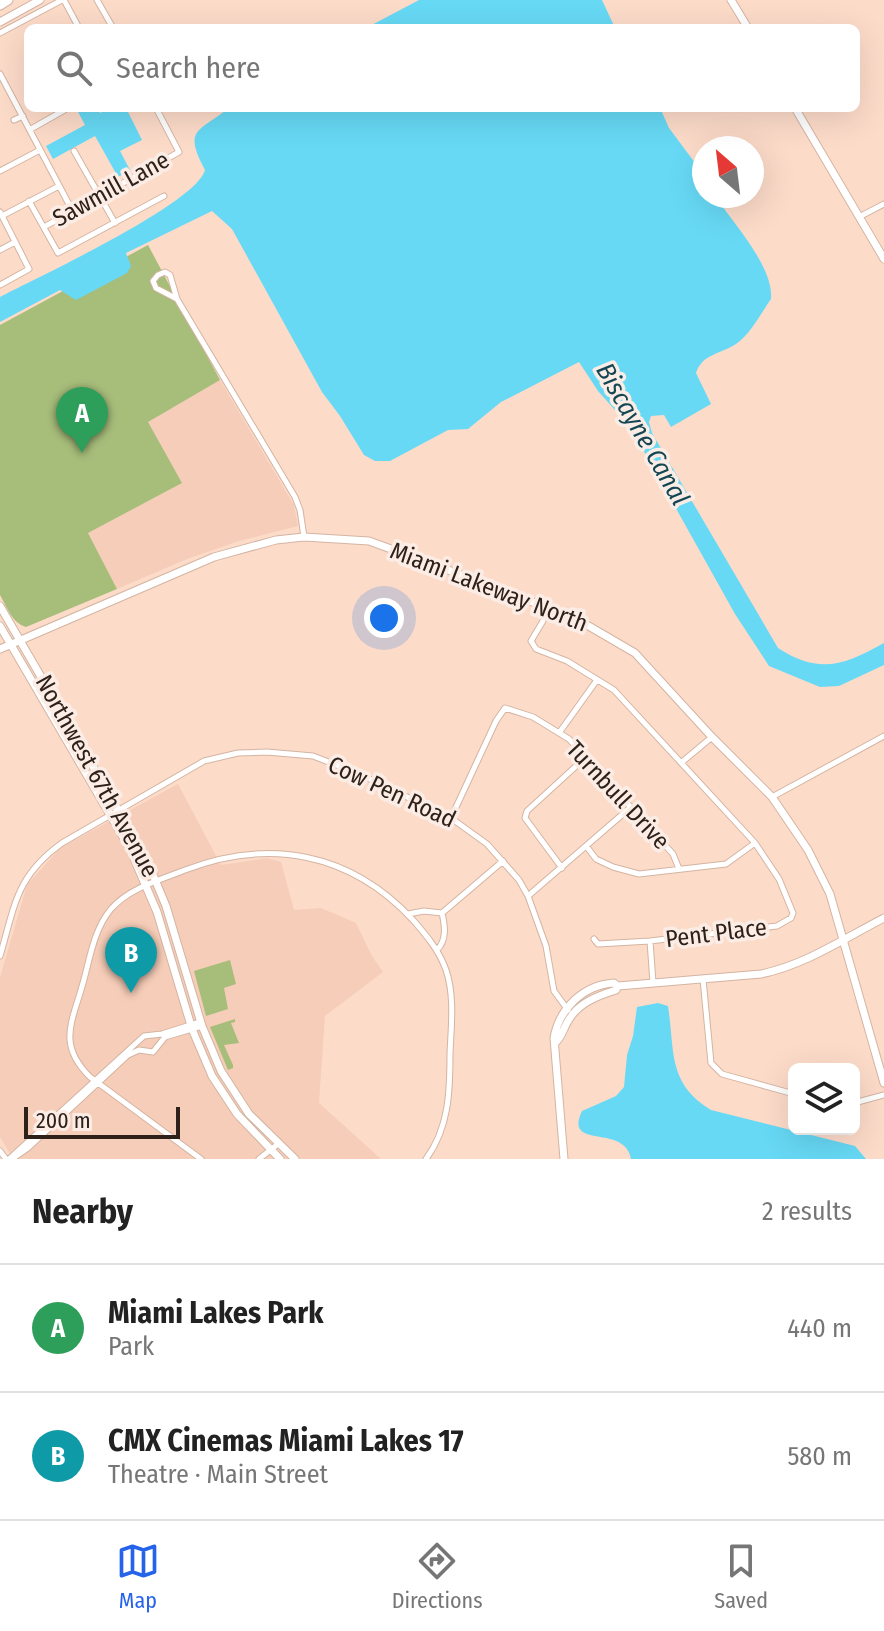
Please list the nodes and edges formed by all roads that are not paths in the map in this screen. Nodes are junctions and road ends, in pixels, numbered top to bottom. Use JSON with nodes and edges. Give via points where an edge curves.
{"nodes":[{"id":1,"x":8,"y":0,"type":"edge"},
{"id":2,"x":40,"y":0,"type":"edge"},
{"id":3,"x":63,"y":0,"type":"edge"},
{"id":4,"x":97,"y":0,"type":"edge"},
{"id":5,"x":731,"y":0,"type":"edge"},
{"id":6,"x":0,"y":5,"type":"edge"},
{"id":7,"x":0,"y":22,"type":"edge"},
{"id":8,"x":77,"y":24,"type":"edge"},
{"id":9,"x":111,"y":24,"type":"edge"},
{"id":10,"x":746,"y":24,"type":"edge"},
{"id":11,"x":0,"y":33,"type":"edge"},
{"id":12,"x":0,"y":74,"type":"edge"},
{"id":13,"x":61,"y":112,"type":"edge"},
{"id":14,"x":158,"y":112,"type":"edge"},
{"id":15,"x":797,"y":112,"type":"edge"},
{"id":16,"x":23,"y":116,"type":"junction"},
{"id":17,"x":14,"y":120,"type":"dead end"},
{"id":18,"x":31,"y":129,"type":"junction"},
{"id":19,"x":40,"y":150,"type":"junction"},
{"id":20,"x":74,"y":151,"type":"dead end"},
{"id":21,"x":0,"y":171,"type":"edge"},
{"id":22,"x":59,"y":186,"type":"junction"},
{"id":23,"x":164,"y":196,"type":"dead end"},
{"id":24,"x":98,"y":197,"type":"junction"},
{"id":25,"x":29,"y":201,"type":"junction"},
{"id":26,"x":884,"y":204,"type":"edge"},
{"id":27,"x":72,"y":210,"type":"junction"},
{"id":28,"x":1,"y":214,"type":"edge"},
{"id":29,"x":859,"y":217,"type":"junction"},
{"id":30,"x":115,"y":223,"type":"junction"},
{"id":31,"x":44,"y":227,"type":"junction"},
{"id":32,"x":15,"y":242,"type":"junction"},
{"id":33,"x":0,"y":250,"type":"edge"},
{"id":34,"x":884,"y":259,"type":"edge"},
{"id":35,"x":0,"y":285,"type":"edge"},
{"id":36,"x":177,"y":299,"type":"junction"},
{"id":37,"x":304,"y":537,"type":"junction"},
{"id":38,"x":0,"y":606,"type":"edge"},
{"id":39,"x":546,"y":607,"type":"junction"},
{"id":40,"x":0,"y":626,"type":"edge"},
{"id":41,"x":21,"y":641,"type":"junction"},
{"id":42,"x":12,"y":645,"type":"junction"},
{"id":43,"x":0,"y":649,"type":"edge"},
{"id":44,"x":597,"y":680,"type":"junction"},
{"id":45,"x":559,"y":733,"type":"junction"},
{"id":46,"x":884,"y":736,"type":"edge"},
{"id":47,"x":712,"y":737,"type":"junction"},
{"id":48,"x":586,"y":757,"type":"junction"},
{"id":49,"x":682,"y":762,"type":"junction"},
{"id":50,"x":772,"y":797,"type":"junction"},
{"id":51,"x":631,"y":807,"type":"junction"},
{"id":52,"x":119,"y":808,"type":"junction"},
{"id":53,"x":110,"y":813,"type":"junction"},
{"id":54,"x":451,"y":818,"type":"junction"},
{"id":55,"x":755,"y":843,"type":"junction"},
{"id":56,"x":587,"y":847,"type":"junction"},
{"id":57,"x":503,"y":861,"type":"junction"},
{"id":58,"x":562,"y":868,"type":"junction"},
{"id":59,"x":679,"y":869,"type":"junction"},
{"id":60,"x":156,"y":881,"type":"junction"},
{"id":61,"x":147,"y":885,"type":"junction"},
{"id":62,"x":528,"y":896,"type":"junction"},
{"id":63,"x":442,"y":913,"type":"junction"},
{"id":64,"x":408,"y":914,"type":"junction"},
{"id":65,"x":884,"y":918,"type":"edge"},
{"id":66,"x":844,"y":938,"type":"junction"},
{"id":67,"x":594,"y":939,"type":"dead end"},
{"id":68,"x":650,"y":941,"type":"junction"},
{"id":69,"x":437,"y":950,"type":"junction"},
{"id":70,"x":0,"y":956,"type":"edge"},
{"id":71,"x":703,"y":978,"type":"junction"},
{"id":72,"x":653,"y":983,"type":"junction"},
{"id":73,"x":569,"y":1011,"type":"junction"},
{"id":74,"x":201,"y":1024,"type":"junction"},
{"id":75,"x":192,"y":1027,"type":"junction"},
{"id":76,"x":96,"y":1082,"type":"junction"},
{"id":77,"x":884,"y":1083,"type":"edge"},
{"id":78,"x":788,"y":1092,"type":"edge"},
{"id":79,"x":884,"y":1095,"type":"edge"},
{"id":80,"x":860,"y":1101,"type":"edge"},
{"id":81,"x":278,"y":1144,"type":"junction"},
{"id":82,"x":270,"y":1150,"type":"junction"},
{"id":83,"x":0,"y":1151,"type":"edge"},
{"id":84,"x":9,"y":1159,"type":"edge"},
{"id":85,"x":201,"y":1159,"type":"edge"},
{"id":86,"x":259,"y":1159,"type":"edge"},
{"id":87,"x":280,"y":1159,"type":"edge"},
{"id":88,"x":295,"y":1159,"type":"edge"},
{"id":89,"x":426,"y":1159,"type":"edge"},
{"id":90,"x":564,"y":1159,"type":"edge"}],
"edges":[{"from":1,"to":6,"type":"highway"},
{"from":2,"to":7,"type":"main road"},
{"from":3,"to":8,"type":"street"},
{"from":3,"to":11,"type":"street"},
{"from":4,"to":9,"type":"street"},
{"from":5,"to":10,"type":"main road"},
{"from":12,"to":16,"type":"street"},
{"from":13,"to":18,"type":"street"},
{"from":14,"to":24,"type":"street","name":"Sawmill Lane","via":[[179,152]]},
{"from":15,"to":29,"type":"main road"},
{"from":16,"to":17,"type":"street"},
{"from":16,"to":18,"type":"street"},
{"from":18,"to":19,"type":"street"},
{"from":19,"to":21,"type":"street"},
{"from":19,"to":22,"type":"street"},
{"from":20,"to":24,"type":"street"},
{"from":22,"to":25,"type":"street"},
{"from":22,"to":27,"type":"street"},
{"from":23,"to":30,"type":"street"},
{"from":24,"to":27,"type":"street","name":"Sawmill Lane"},
{"from":24,"to":30,"type":"street"},
{"from":25,"to":28,"type":"street"},
{"from":25,"to":31,"type":"street"},
{"from":26,"to":29,"type":"street"},
{"from":27,"to":31,"type":"street","name":"Sawmill Lane"},
{"from":28,"to":32,"type":"street"},
{"from":29,"to":34,"type":"main road"},
{"from":30,"to":31,"type":"street","via":[[58,253]]},
{"from":32,"to":33,"type":"street"},
{"from":32,"to":35,"type":"street","via":[[29,269]]},
{"from":36,"to":36,"type":"street","via":[[170,275],[158,275],[153,281],[156,288]]},
{"from":36,"to":37,"type":"street","via":[[295,497]]},
{"from":37,"to":39,"type":"main road","name":"Miami Lakeway North","via":[[369,541]]},
{"from":37,"to":41,"type":"main road","name":"Miami Lakeway North","via":[[214,557]]},
{"from":38,"to":41,"type":"main road","name":"Northwest 67th Avenue"},
{"from":39,"to":44,"type":"street","via":[[533,645]]},
{"from":39,"to":47,"type":"main road","name":"Miami Lakeway North","via":[[635,653]]},
{"from":40,"to":42,"type":"main road","name":"Northwest 67th Avenue"},
{"from":41,"to":42,"type":"main road","name":"Miami Lakeway North"},
{"from":41,"to":52,"type":"main road","name":"Northwest 67th Avenue"},
{"from":42,"to":43,"type":"main road","name":"Miami Lakeway North"},
{"from":42,"to":53,"type":"main road","name":"Northwest 67th Avenue"},
{"from":44,"to":45,"type":"street"},
{"from":44,"to":49,"type":"street","via":[[614,690]]},
{"from":45,"to":48,"type":"street","name":"Turnbull Drive"},
{"from":45,"to":54,"type":"street","name":"Turnbull Drive","via":[[505,708]]},
{"from":46,"to":50,"type":"street"},
{"from":47,"to":49,"type":"street"},
{"from":47,"to":50,"type":"main road","name":"Miami Lakeway North"},
{"from":48,"to":51,"type":"street","name":"Turnbull Drive"},
{"from":48,"to":58,"type":"street","via":[[525,818]]},
{"from":49,"to":55,"type":"street"},
{"from":50,"to":66,"type":"main road","name":"Miami Lakeway North","via":[[808,850]]},
{"from":51,"to":56,"type":"street"},
{"from":51,"to":59,"type":"street","name":"Turnbull Drive","via":[[673,854]]},
{"from":52,"to":53,"type":"street","name":"Cow Pen Road"},
{"from":52,"to":54,"type":"street","name":"Cow Pen Road","via":[[204,761],[267,752],[313,756]]},
{"from":52,"to":60,"type":"main road","name":"Northwest 67th Avenue"},
{"from":53,"to":61,"type":"main road","name":"Northwest 67th Avenue"},
{"from":53,"to":70,"type":"street","name":"Cow Pen Road","via":[[40,858],[21,885]]},
{"from":54,"to":57,"type":"street","name":"Cow Pen Road"},
{"from":55,"to":59,"type":"street","via":[[726,864]]},
{"from":55,"to":68,"type":"street","name":"Pent Place","via":[[779,879],[791,918],[777,926]]},
{"from":56,"to":58,"type":"street"},
{"from":56,"to":59,"type":"street","via":[[596,859],[639,874]]},
{"from":57,"to":62,"type":"street","name":"Cow Pen Road"},
{"from":57,"to":63,"type":"street"},
{"from":58,"to":62,"type":"street"},
{"from":60,"to":61,"type":"street"},
{"from":60,"to":64,"type":"street","via":[[232,856],[288,854],[350,871]]},
{"from":60,"to":74,"type":"main road","name":"Northwest 67th Avenue"},
{"from":61,"to":75,"type":"main road","name":"Northwest 67th Avenue"},
{"from":61,"to":76,"type":"street","via":[[121,899],[101,924],[72,1021],[71,1053]]},
{"from":62,"to":73,"type":"street","name":"Cow Pen Road","via":[[546,946],[554,991]]},
{"from":63,"to":64,"type":"street"},
{"from":63,"to":69,"type":"street","via":[[444,943]]},
{"from":64,"to":69,"type":"street"},
{"from":65,"to":66,"type":"main road"},
{"from":66,"to":71,"type":"main road","via":[[782,969]]},
{"from":66,"to":77,"type":"main road","name":"Miami Lakeway North"},
{"from":67,"to":68,"type":"street","name":"Pent Place","via":[[598,944]]},
{"from":68,"to":72,"type":"street","name":"Pent Place"},
{"from":69,"to":89,"type":"street","via":[[450,985],[450,1077],[442,1130]]},
{"from":71,"to":72,"type":"main road"},
{"from":71,"to":78,"type":"street","via":[[711,1063],[722,1074]]},
{"from":72,"to":73,"type":"main road","via":[[592,988]]},
{"from":73,"to":90,"type":"main road","via":[[555,1043]]},
{"from":74,"to":75,"type":"street"},
{"from":74,"to":81,"type":"main road","name":"Northwest 67th Avenue","via":[[238,1099]]},
{"from":75,"to":76,"type":"street","via":[[146,1035]]},
{"from":75,"to":76,"type":"street","via":[[165,1037],[153,1052],[128,1055]]},
{"from":75,"to":82,"type":"main road","name":"Northwest 67th Avenue","via":[[218,1086]]},
{"from":76,"to":84,"type":"street"},
{"from":76,"to":85,"type":"street"},
{"from":79,"to":80,"type":"street"},
{"from":81,"to":82,"type":"street"},
{"from":81,"to":88,"type":"main road","name":"Northwest 67th Avenue"},
{"from":82,"to":86,"type":"street"},
{"from":82,"to":87,"type":"main road","name":"Northwest 67th Avenue"},
{"from":83,"to":84,"type":"street"}]}
